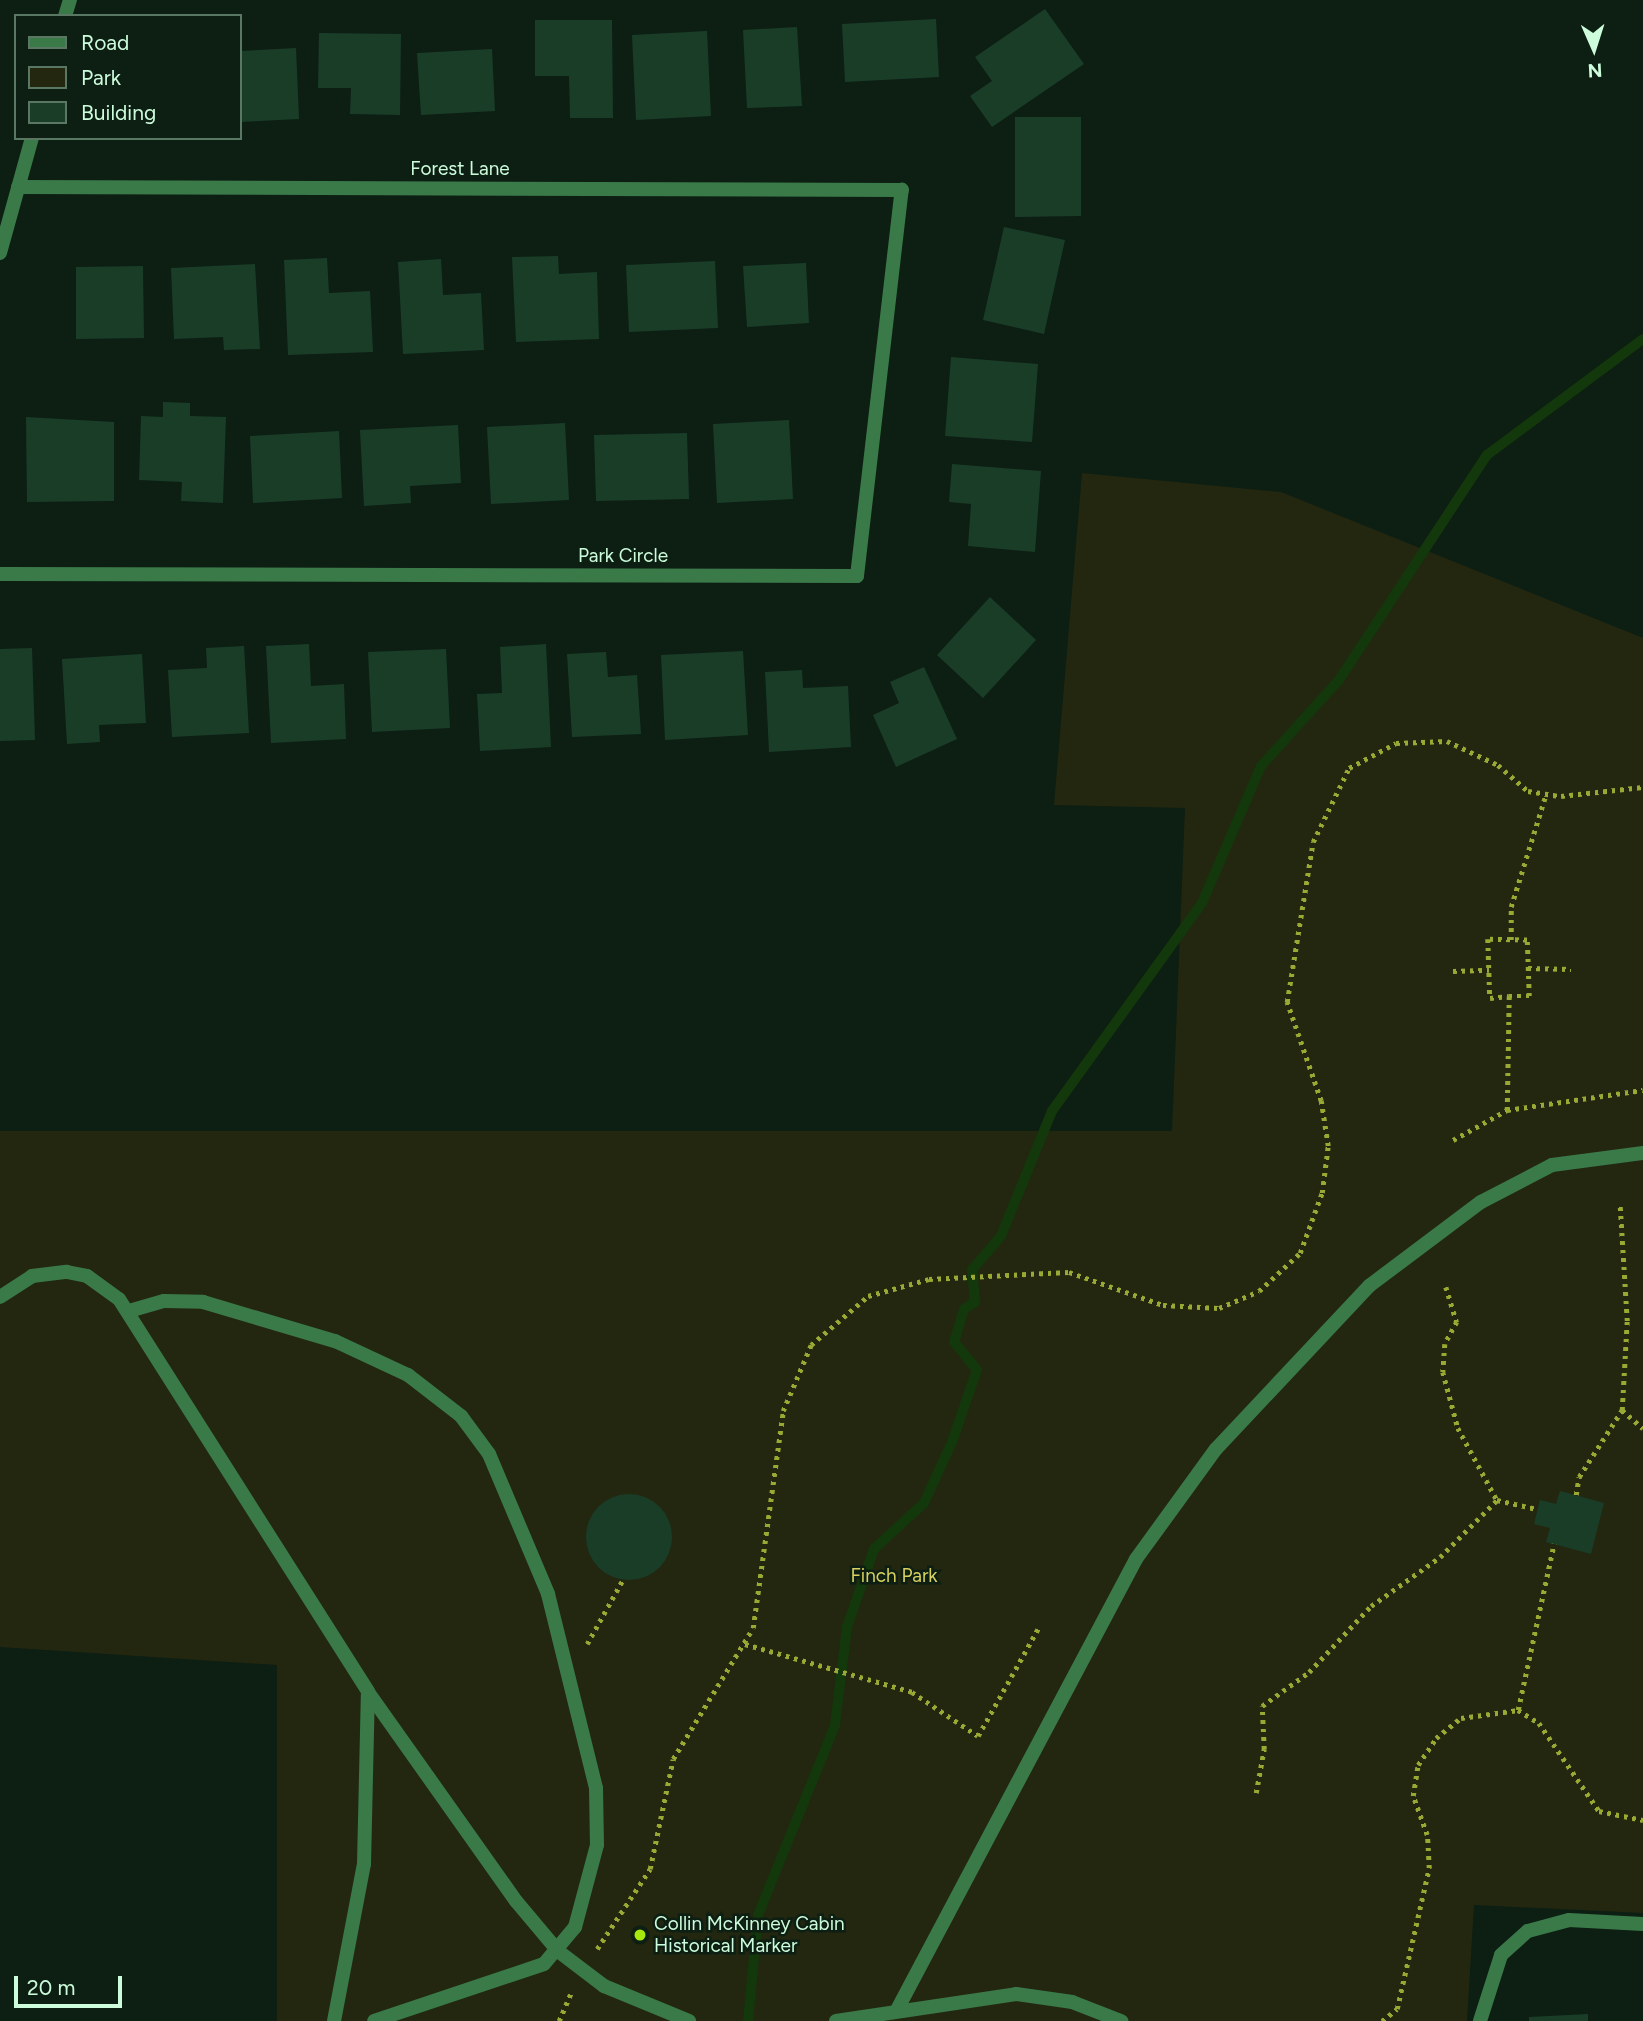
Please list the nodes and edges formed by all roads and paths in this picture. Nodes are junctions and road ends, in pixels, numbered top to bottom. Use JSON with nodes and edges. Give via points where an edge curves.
{"nodes":[{"id":1,"x":31,"y":140,"type":"edge"},
{"id":2,"x":18,"y":187,"type":"junction"},
{"id":3,"x":902,"y":190,"type":"joint"},
{"id":4,"x":0,"y":253,"type":"edge"},
{"id":5,"x":0,"y":574,"type":"edge"},
{"id":6,"x":1643,"y":787,"type":"edge"},
{"id":7,"x":1546,"y":794,"type":"junction"},
{"id":8,"x":1511,"y":940,"type":"junction"},
{"id":9,"x":1528,"y":968,"type":"junction"},
{"id":10,"x":1570,"y":969,"type":"dead end"},
{"id":11,"x":1489,"y":970,"type":"junction"},
{"id":12,"x":1453,"y":971,"type":"dead end"},
{"id":13,"x":1510,"y":996,"type":"junction"},
{"id":14,"x":1643,"y":1090,"type":"edge"},
{"id":15,"x":1507,"y":1110,"type":"junction"},
{"id":16,"x":1454,"y":1140,"type":"dead end"},
{"id":17,"x":1643,"y":1153,"type":"edge"},
{"id":18,"x":1620,"y":1205,"type":"dead end"},
{"id":19,"x":1446,"y":1287,"type":"dead end"},
{"id":20,"x":0,"y":1297,"type":"edge"},
{"id":21,"x":129,"y":1311,"type":"junction"},
{"id":22,"x":1622,"y":1410,"type":"junction"},
{"id":23,"x":1643,"y":1428,"type":"edge"},
{"id":24,"x":1576,"y":1495,"type":"dead end"},
{"id":25,"x":1497,"y":1500,"type":"junction"},
{"id":26,"x":1537,"y":1509,"type":"dead end"},
{"id":27,"x":1554,"y":1544,"type":"dead end"},
{"id":28,"x":622,"y":1581,"type":"dead end"},
{"id":29,"x":1040,"y":1625,"type":"dead end"},
{"id":30,"x":745,"y":1644,"type":"junction"},
{"id":31,"x":569,"y":1664,"type":"junction"},
{"id":32,"x":368,"y":1692,"type":"junction"},
{"id":33,"x":1518,"y":1710,"type":"junction"},
{"id":34,"x":1256,"y":1793,"type":"dead end"},
{"id":35,"x":1643,"y":1820,"type":"edge"},
{"id":36,"x":1643,"y":1924,"type":"edge"},
{"id":37,"x":558,"y":1951,"type":"junction"},
{"id":38,"x":594,"y":1952,"type":"dead end"},
{"id":39,"x":575,"y":1985,"type":"dead end"},
{"id":40,"x":898,"y":2008,"type":"junction"},
{"id":41,"x":334,"y":2021,"type":"edge"},
{"id":42,"x":374,"y":2021,"type":"edge"},
{"id":43,"x":559,"y":2021,"type":"edge"},
{"id":44,"x":689,"y":2021,"type":"edge"},
{"id":45,"x":836,"y":2021,"type":"edge"},
{"id":46,"x":1121,"y":2021,"type":"edge"},
{"id":47,"x":1382,"y":2021,"type":"edge"},
{"id":48,"x":1480,"y":2021,"type":"edge"}],
"edges":[{"from":1,"to":2,"type":"street"},
{"from":2,"to":3,"type":"street","name":"Forest Lane"},
{"from":2,"to":4,"type":"street"},
{"from":3,"to":5,"type":"street","name":"Park Circle","via":[[858,576]]},
{"from":6,"to":7,"type":"path"},
{"from":7,"to":8,"type":"path","via":[[1511,907]]},
{"from":7,"to":30,"type":"path","via":[[1528,791],[1498,765],[1447,741],[1396,743],[1349,768],[1313,842],[1287,1002],[1321,1101],[1328,1146],[1322,1193],[1300,1252],[1259,1291],[1219,1308],[1163,1305],[1069,1272],[929,1279],[868,1296],[811,1345],[783,1411],[753,1628]]},
{"from":8,"to":9,"type":"path","via":[[1527,940]]},
{"from":8,"to":11,"type":"path","via":[[1488,939]]},
{"from":9,"to":10,"type":"path"},
{"from":9,"to":13,"type":"path","via":[[1529,996]]},
{"from":11,"to":12,"type":"path"},
{"from":11,"to":13,"type":"path","via":[[1490,998]]},
{"from":13,"to":15,"type":"path"},
{"from":14,"to":15,"type":"path"},
{"from":15,"to":16,"type":"path"},
{"from":17,"to":40,"type":"street","via":[[1552,1165],[1481,1202],[1369,1286],[1224,1440],[1136,1559]]},
{"from":18,"to":22,"type":"path","via":[[1627,1321]]},
{"from":19,"to":25,"type":"path","via":[[1457,1322],[1445,1345],[1448,1398],[1472,1462]]},
{"from":20,"to":21,"type":"street","via":[[32,1276],[67,1272],[103,1285]]},
{"from":21,"to":31,"type":"street","via":[[185,1300],[232,1309],[363,1352],[444,1402],[476,1434],[502,1480]]},
{"from":21,"to":32,"type":"street"},
{"from":22,"to":23,"type":"path"},
{"from":22,"to":24,"type":"path","via":[[1578,1477]]},
{"from":25,"to":26,"type":"path"},
{"from":25,"to":34,"type":"path","via":[[1440,1558],[1371,1606],[1309,1672],[1262,1706],[1264,1749]]},
{"from":27,"to":33,"type":"path"},
{"from":28,"to":31,"type":"path"},
{"from":29,"to":30,"type":"path","via":[[978,1736],[912,1692]]},
{"from":30,"to":38,"type":"path","via":[[673,1759],[650,1869]]},
{"from":31,"to":37,"type":"street","via":[[592,1764],[597,1845],[586,1899]]},
{"from":32,"to":37,"type":"street","via":[[482,1857]]},
{"from":32,"to":41,"type":"street","via":[[364,1864]]},
{"from":33,"to":35,"type":"path","via":[[1539,1723],[1599,1811]]},
{"from":33,"to":47,"type":"path","via":[[1461,1718],[1436,1738],[1418,1765],[1413,1796],[1427,1835],[1429,1868],[1397,2009]]},
{"from":36,"to":48,"type":"street","via":[[1569,1920],[1528,1931],[1501,1955]]},
{"from":37,"to":42,"type":"street","via":[[521,1972]]},
{"from":37,"to":44,"type":"street","via":[[631,2001]]},
{"from":39,"to":43,"type":"path"},
{"from":40,"to":45,"type":"street"},
{"from":40,"to":46,"type":"street","via":[[1016,1994],[1072,2002]]}]}
